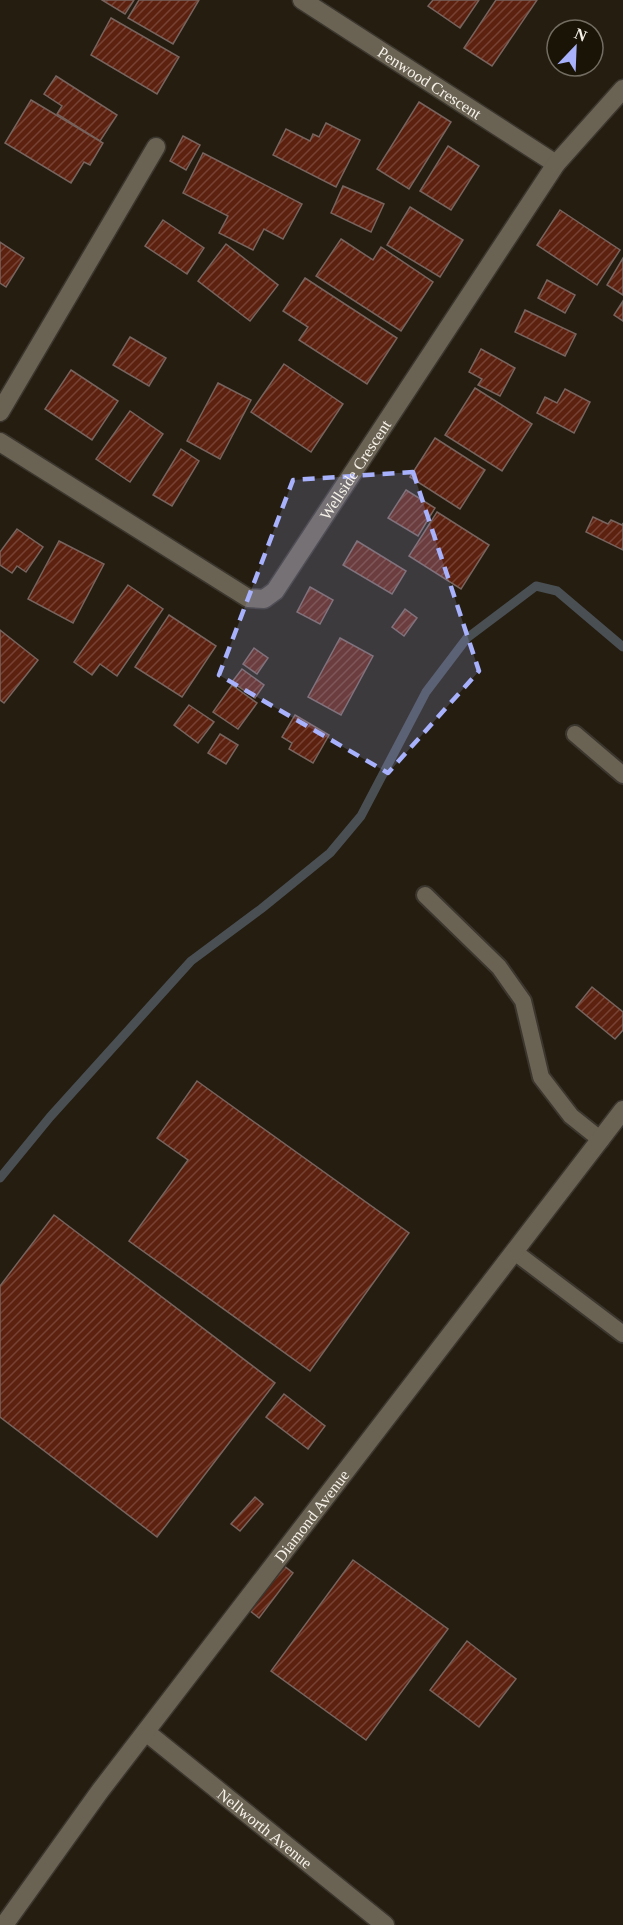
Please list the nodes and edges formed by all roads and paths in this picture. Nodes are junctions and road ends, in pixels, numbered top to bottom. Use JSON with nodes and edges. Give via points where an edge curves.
{"nodes":[{"id":1,"x":302,"y":0,"type":"edge"},
{"id":2,"x":623,"y":89,"type":"edge"},
{"id":3,"x":156,"y":147,"type":"dead end"},
{"id":4,"x":556,"y":164,"type":"junction"},
{"id":5,"x":0,"y":412,"type":"edge"},
{"id":6,"x":0,"y":442,"type":"edge"},
{"id":7,"x":575,"y":734,"type":"dead end"},
{"id":8,"x":623,"y":775,"type":"edge"},
{"id":9,"x":424,"y":895,"type":"dead end"},
{"id":10,"x":623,"y":1110,"type":"edge"},
{"id":11,"x":601,"y":1140,"type":"junction"},
{"id":12,"x":516,"y":1253,"type":"junction"},
{"id":13,"x":623,"y":1334,"type":"edge"},
{"id":14,"x":146,"y":1732,"type":"junction"},
{"id":15,"x":4,"y":1925,"type":"edge"},
{"id":16,"x":385,"y":1925,"type":"edge"}],
"edges":[{"from":1,"to":4,"type":"street","name":"Penwood Crescent"},
{"from":2,"to":4,"type":"street","name":"Wellside Crescent"},
{"from":3,"to":5,"type":"street"},
{"from":4,"to":6,"type":"street","name":"Wellside Crescent","via":[[275,591],[264,599],[248,598]]},
{"from":7,"to":8,"type":"lane"},
{"from":9,"to":11,"type":"lane","via":[[499,967],[523,1001],[541,1077],[571,1116]]},
{"from":10,"to":11,"type":"street","name":"Diamond Avenue"},
{"from":11,"to":12,"type":"street","name":"Diamond Avenue"},
{"from":12,"to":13,"type":"lane"},
{"from":12,"to":14,"type":"street","name":"Diamond Avenue"},
{"from":14,"to":15,"type":"street","name":"Diamond Avenue"},
{"from":14,"to":16,"type":"street","name":"Nellworth Avenue"}]}
